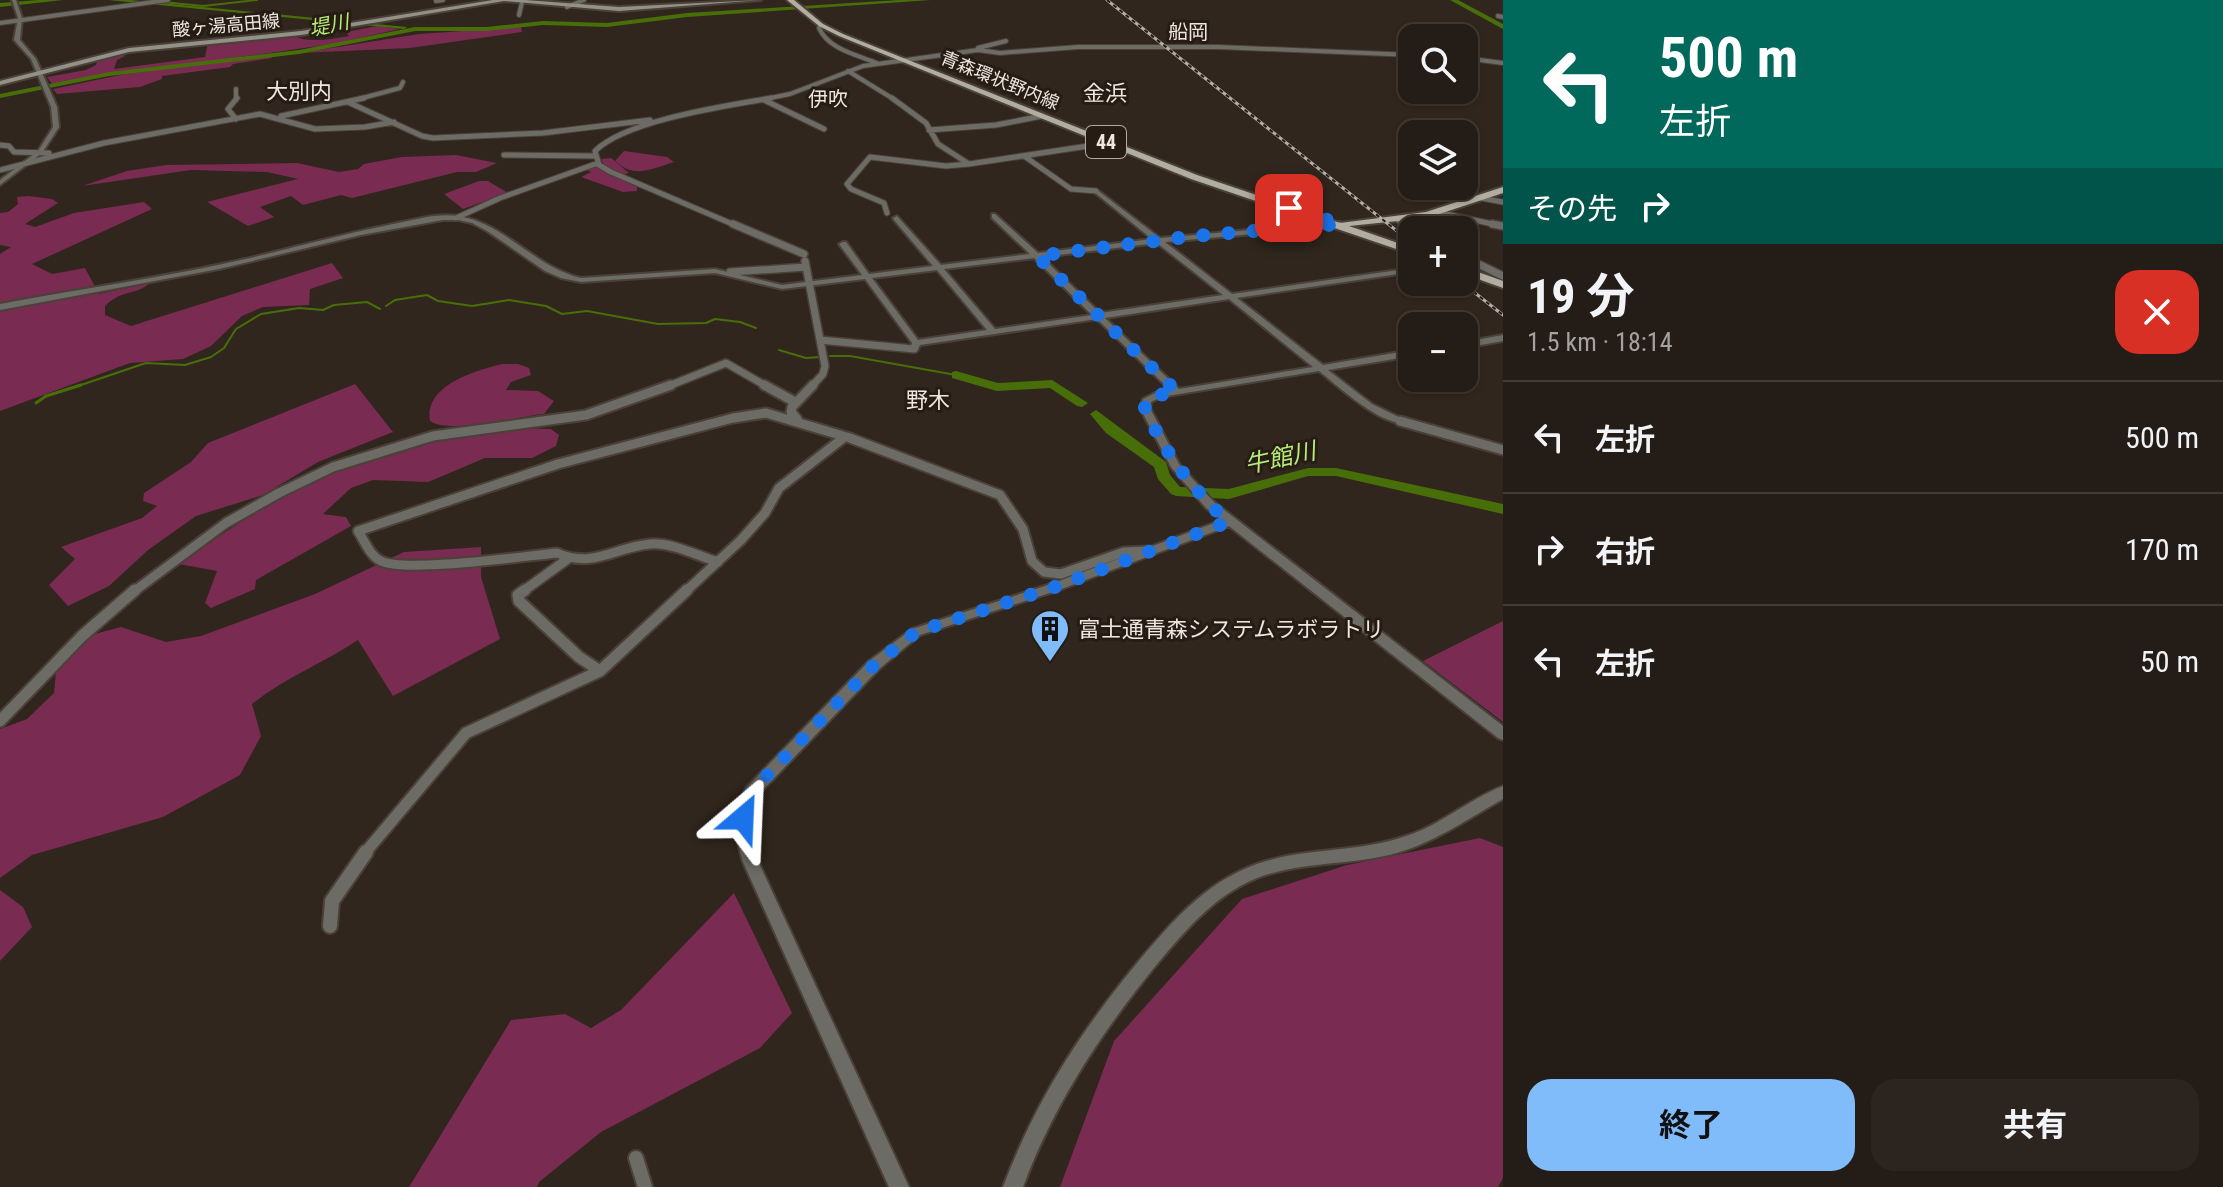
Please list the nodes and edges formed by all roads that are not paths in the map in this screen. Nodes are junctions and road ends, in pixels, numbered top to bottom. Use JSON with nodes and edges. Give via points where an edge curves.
{"nodes":[{"id":1,"x":168,"y":0,"type":"edge"},
{"id":2,"x":443,"y":0,"type":"edge"},
{"id":3,"x":504,"y":0,"type":"edge"},
{"id":4,"x":584,"y":0,"type":"edge"},
{"id":5,"x":758,"y":0,"type":"edge"},
{"id":6,"x":436,"y":1,"type":"edge"},
{"id":7,"x":15,"y":2,"type":"edge"},
{"id":8,"x":522,"y":2,"type":"junction"},
{"id":9,"x":793,"y":2,"type":"edge"},
{"id":10,"x":567,"y":7,"type":"junction"},
{"id":11,"x":519,"y":15,"type":"dead end"},
{"id":12,"x":19,"y":21,"type":"junction"},
{"id":13,"x":0,"y":23,"type":"edge"},
{"id":14,"x":821,"y":25,"type":"junction"},
{"id":15,"x":1006,"y":41,"type":"dead end"},
{"id":16,"x":978,"y":50,"type":"junction"},
{"id":17,"x":1398,"y":54,"type":"edge"},
{"id":18,"x":901,"y":59,"type":"junction"},
{"id":19,"x":1478,"y":60,"type":"edge"},
{"id":20,"x":878,"y":63,"type":"junction"},
{"id":21,"x":1503,"y":63,"type":"edge"},
{"id":22,"x":848,"y":71,"type":"junction"},
{"id":23,"x":41,"y":77,"type":"junction"},
{"id":24,"x":403,"y":82,"type":"dead end"},
{"id":25,"x":0,"y":83,"type":"edge"},
{"id":26,"x":236,"y":89,"type":"dead end"},
{"id":27,"x":764,"y":100,"type":"junction"},
{"id":28,"x":350,"y":103,"type":"junction"},
{"id":29,"x":685,"y":116,"type":"junction"},
{"id":30,"x":1042,"y":116,"type":"junction"},
{"id":31,"x":279,"y":117,"type":"junction"},
{"id":32,"x":236,"y":119,"type":"junction"},
{"id":33,"x":394,"y":122,"type":"junction"},
{"id":34,"x":579,"y":129,"type":"junction"},
{"id":35,"x":824,"y":129,"type":"dead end"},
{"id":36,"x":929,"y":130,"type":"junction"},
{"id":37,"x":613,"y":137,"type":"junction"},
{"id":38,"x":1108,"y":143,"type":"junction"},
{"id":39,"x":0,"y":145,"type":"edge"},
{"id":40,"x":40,"y":152,"type":"junction"},
{"id":41,"x":59,"y":154,"type":"junction"},
{"id":42,"x":504,"y":155,"type":"dead end"},
{"id":43,"x":1022,"y":155,"type":"junction"},
{"id":44,"x":594,"y":156,"type":"junction"},
{"id":45,"x":29,"y":162,"type":"junction"},
{"id":46,"x":598,"y":163,"type":"junction"},
{"id":47,"x":969,"y":164,"type":"junction"},
{"id":48,"x":0,"y":170,"type":"edge"},
{"id":49,"x":0,"y":183,"type":"edge"},
{"id":50,"x":1503,"y":190,"type":"edge"},
{"id":51,"x":1096,"y":191,"type":"joint"},
{"id":52,"x":1481,"y":198,"type":"junction"},
{"id":53,"x":1503,"y":202,"type":"edge"},
{"id":54,"x":1437,"y":212,"type":"junction"},
{"id":55,"x":887,"y":213,"type":"dead end"},
{"id":56,"x":995,"y":216,"type":"dead end"},
{"id":57,"x":456,"y":218,"type":"junction"},
{"id":58,"x":897,"y":218,"type":"dead end"},
{"id":59,"x":1397,"y":219,"type":"joint"},
{"id":60,"x":1340,"y":224,"type":"junction"},
{"id":61,"x":1503,"y":226,"type":"edge"},
{"id":62,"x":1159,"y":240,"type":"junction"},
{"id":63,"x":843,"y":244,"type":"dead end"},
{"id":64,"x":1398,"y":246,"type":"edge"},
{"id":65,"x":1037,"y":256,"type":"junction"},
{"id":66,"x":805,"y":261,"type":"junction"},
{"id":67,"x":1478,"y":264,"type":"edge"},
{"id":68,"x":939,"y":269,"type":"junction"},
{"id":69,"x":730,"y":272,"type":"junction"},
{"id":70,"x":1398,"y":272,"type":"edge"},
{"id":71,"x":1478,"y":275,"type":"edge"},
{"id":72,"x":1503,"y":276,"type":"edge"},
{"id":73,"x":867,"y":278,"type":"junction"},
{"id":74,"x":1503,"y":285,"type":"edge"},
{"id":75,"x":810,"y":286,"type":"junction"},
{"id":76,"x":1231,"y":297,"type":"junction"},
{"id":77,"x":0,"y":307,"type":"edge"},
{"id":78,"x":1099,"y":316,"type":"junction"},
{"id":79,"x":993,"y":332,"type":"junction"},
{"id":80,"x":1503,"y":338,"type":"edge"},
{"id":81,"x":820,"y":340,"type":"junction"},
{"id":82,"x":1478,"y":342,"type":"edge"},
{"id":83,"x":915,"y":346,"type":"junction"},
{"id":84,"x":1398,"y":355,"type":"edge"},
{"id":85,"x":1321,"y":369,"type":"junction"},
{"id":86,"x":1177,"y":392,"type":"junction"},
{"id":87,"x":795,"y":402,"type":"junction"},
{"id":88,"x":797,"y":419,"type":"junction"},
{"id":89,"x":1400,"y":421,"type":"joint"},
{"id":90,"x":842,"y":439,"type":"junction"},
{"id":91,"x":1503,"y":450,"type":"edge"},
{"id":92,"x":1228,"y":522,"type":"junction"},
{"id":93,"x":1148,"y":551,"type":"junction"},
{"id":94,"x":569,"y":558,"type":"junction"},
{"id":95,"x":718,"y":562,"type":"junction"},
{"id":96,"x":600,"y":671,"type":"junction"},
{"id":97,"x":0,"y":721,"type":"edge"},
{"id":98,"x":1503,"y":734,"type":"edge"},
{"id":99,"x":1503,"y":792,"type":"edge"},
{"id":100,"x":330,"y":926,"type":"dead end"},
{"id":101,"x":636,"y":1158,"type":"dead end"},
{"id":102,"x":645,"y":1187,"type":"edge"},
{"id":103,"x":899,"y":1187,"type":"edge"},
{"id":104,"x":1013,"y":1187,"type":"edge"}],
"edges":[{"from":1,"to":12,"type":"street"},
{"from":2,"to":6,"type":"street"},
{"from":3,"to":8,"type":"main road","name":"酸ヶ湯高田線"},
{"from":3,"to":23,"type":"main road","name":"酸ヶ湯高田線","via":[[301,33],[147,47]]},
{"from":4,"to":10,"type":"street"},
{"from":5,"to":10,"type":"main road","name":"酸ヶ湯高田線","via":[[660,8]]},
{"from":7,"to":12,"type":"street"},
{"from":8,"to":10,"type":"main road","name":"酸ヶ湯高田線"},
{"from":8,"to":11,"type":"street"},
{"from":9,"to":14,"type":"main road","name":"青森環状野内線","number":"44"},
{"from":12,"to":13,"type":"street"},
{"from":12,"to":23,"type":"street","via":[[17,40]]},
{"from":14,"to":18,"type":"main road","name":"青森環状野内線","number":"44"},
{"from":14,"to":20,"type":"street","via":[[828,41]]},
{"from":15,"to":16,"type":"street"},
{"from":16,"to":17,"type":"street","via":[[998,54],[1075,47],[1213,47]]},
{"from":16,"to":18,"type":"street"},
{"from":18,"to":20,"type":"street"},
{"from":18,"to":30,"type":"main road","name":"青森環状野内線","number":"44"},
{"from":19,"to":21,"type":"street"},
{"from":20,"to":22,"type":"street"},
{"from":22,"to":27,"type":"street"},
{"from":22,"to":36,"type":"street","via":[[912,110]]},
{"from":23,"to":25,"type":"main road","name":"酸ヶ湯高田線"},
{"from":23,"to":40,"type":"street","via":[[56,112],[56,127]]},
{"from":24,"to":28,"type":"street"},
{"from":26,"to":32,"type":"street","via":[[237,98],[228,109]]},
{"from":27,"to":29,"type":"street"},
{"from":27,"to":35,"type":"street"},
{"from":28,"to":31,"type":"street"},
{"from":28,"to":33,"type":"street"},
{"from":29,"to":34,"type":"street"},
{"from":29,"to":37,"type":"street"},
{"from":30,"to":36,"type":"street"},
{"from":30,"to":38,"type":"main road","name":"青森環状野内線","number":"44"},
{"from":31,"to":32,"type":"street"},
{"from":31,"to":33,"type":"street","via":[[315,129]]},
{"from":32,"to":41,"type":"street"},
{"from":33,"to":34,"type":"street","via":[[441,139]]},
{"from":34,"to":37,"type":"street"},
{"from":36,"to":47,"type":"street","via":[[938,144]]},
{"from":37,"to":44,"type":"street","via":[[598,146]]},
{"from":38,"to":43,"type":"street"},
{"from":38,"to":60,"type":"main road","name":"青森環状野内線","number":"44"},
{"from":39,"to":40,"type":"street","via":[[12,152]]},
{"from":40,"to":41,"type":"street"},
{"from":40,"to":45,"type":"street"},
{"from":41,"to":45,"type":"street"},
{"from":42,"to":44,"type":"street"},
{"from":43,"to":47,"type":"street"},
{"from":43,"to":51,"type":"street","via":[[1071,189]]},
{"from":44,"to":46,"type":"street"},
{"from":45,"to":48,"type":"street"},
{"from":45,"to":49,"type":"street"},
{"from":46,"to":57,"type":"street"},
{"from":46,"to":66,"type":"street"},
{"from":47,"to":55,"type":"street","via":[[870,157],[847,184],[884,203]]},
{"from":50,"to":52,"type":"main road","name":"青森環状野内線","number":"44"},
{"from":51,"to":62,"type":"street"},
{"from":52,"to":53,"type":"street"},
{"from":52,"to":54,"type":"main road","name":"青森環状野内線","number":"44"},
{"from":54,"to":59,"type":"main road","name":"青森環状野内線","number":"44"},
{"from":54,"to":61,"type":"street"},
{"from":56,"to":65,"type":"street"},
{"from":57,"to":69,"type":"street","via":[[479,224],[564,278]]},
{"from":57,"to":77,"type":"street","via":[[353,233],[157,280]]},
{"from":58,"to":68,"type":"street"},
{"from":59,"to":60,"type":"main road","name":"青森環状野内線","number":"44"},
{"from":60,"to":62,"type":"street"},
{"from":60,"to":64,"type":"main road","name":"青森環状野内線","number":"44"},
{"from":62,"to":65,"type":"street"},
{"from":62,"to":76,"type":"street"},
{"from":63,"to":73,"type":"street"},
{"from":65,"to":68,"type":"street"},
{"from":65,"to":78,"type":"street"},
{"from":66,"to":69,"type":"street"},
{"from":66,"to":75,"type":"street"},
{"from":67,"to":72,"type":"street"},
{"from":68,"to":73,"type":"street"},
{"from":68,"to":79,"type":"street"},
{"from":69,"to":75,"type":"street","via":[[774,287]]},
{"from":70,"to":76,"type":"street"},
{"from":71,"to":74,"type":"main road"},
{"from":73,"to":75,"type":"street"},
{"from":73,"to":83,"type":"street"},
{"from":75,"to":81,"type":"street"},
{"from":76,"to":78,"type":"street"},
{"from":76,"to":85,"type":"street"},
{"from":78,"to":79,"type":"street"},
{"from":78,"to":86,"type":"street"},
{"from":79,"to":83,"type":"street"},
{"from":80,"to":82,"type":"street"},
{"from":81,"to":83,"type":"street"},
{"from":81,"to":87,"type":"street","via":[[823,374]]},
{"from":84,"to":85,"type":"street"},
{"from":85,"to":86,"type":"street"},
{"from":85,"to":89,"type":"street","via":[[1376,412]]},
{"from":86,"to":92,"type":"street","via":[[1150,398],[1145,408],[1190,484]]},
{"from":87,"to":88,"type":"street","via":[[791,412]]},
{"from":87,"to":97,"type":"street","via":[[726,363],[567,419],[440,433],[346,461],[275,496],[170,563],[55,664]]},
{"from":88,"to":90,"type":"street"},
{"from":88,"to":94,"type":"street","via":[[753,413],[643,440],[492,483],[358,531],[378,560],[389,564],[557,553]]},
{"from":89,"to":91,"type":"street"},
{"from":90,"to":93,"type":"street","via":[[1000,495],[1023,529],[1032,561],[1044,572],[1061,574],[1124,552]]},
{"from":90,"to":95,"type":"street","via":[[779,488],[765,513]]},
{"from":92,"to":93,"type":"street"},
{"from":92,"to":98,"type":"street"},
{"from":93,"to":103,"type":"street","via":[[916,632],[874,665],[745,804],[743,831],[751,862]]},
{"from":94,"to":95,"type":"street","via":[[594,559],[660,544]]},
{"from":94,"to":96,"type":"street","via":[[518,595],[519,601]]},
{"from":95,"to":96,"type":"street"},
{"from":96,"to":100,"type":"street","via":[[466,733],[371,844],[332,901]]},
{"from":99,"to":104,"type":"street","via":[[1391,848],[1281,864],[1208,897],[1098,1024],[1038,1121]]},
{"from":101,"to":102,"type":"street"}]}
